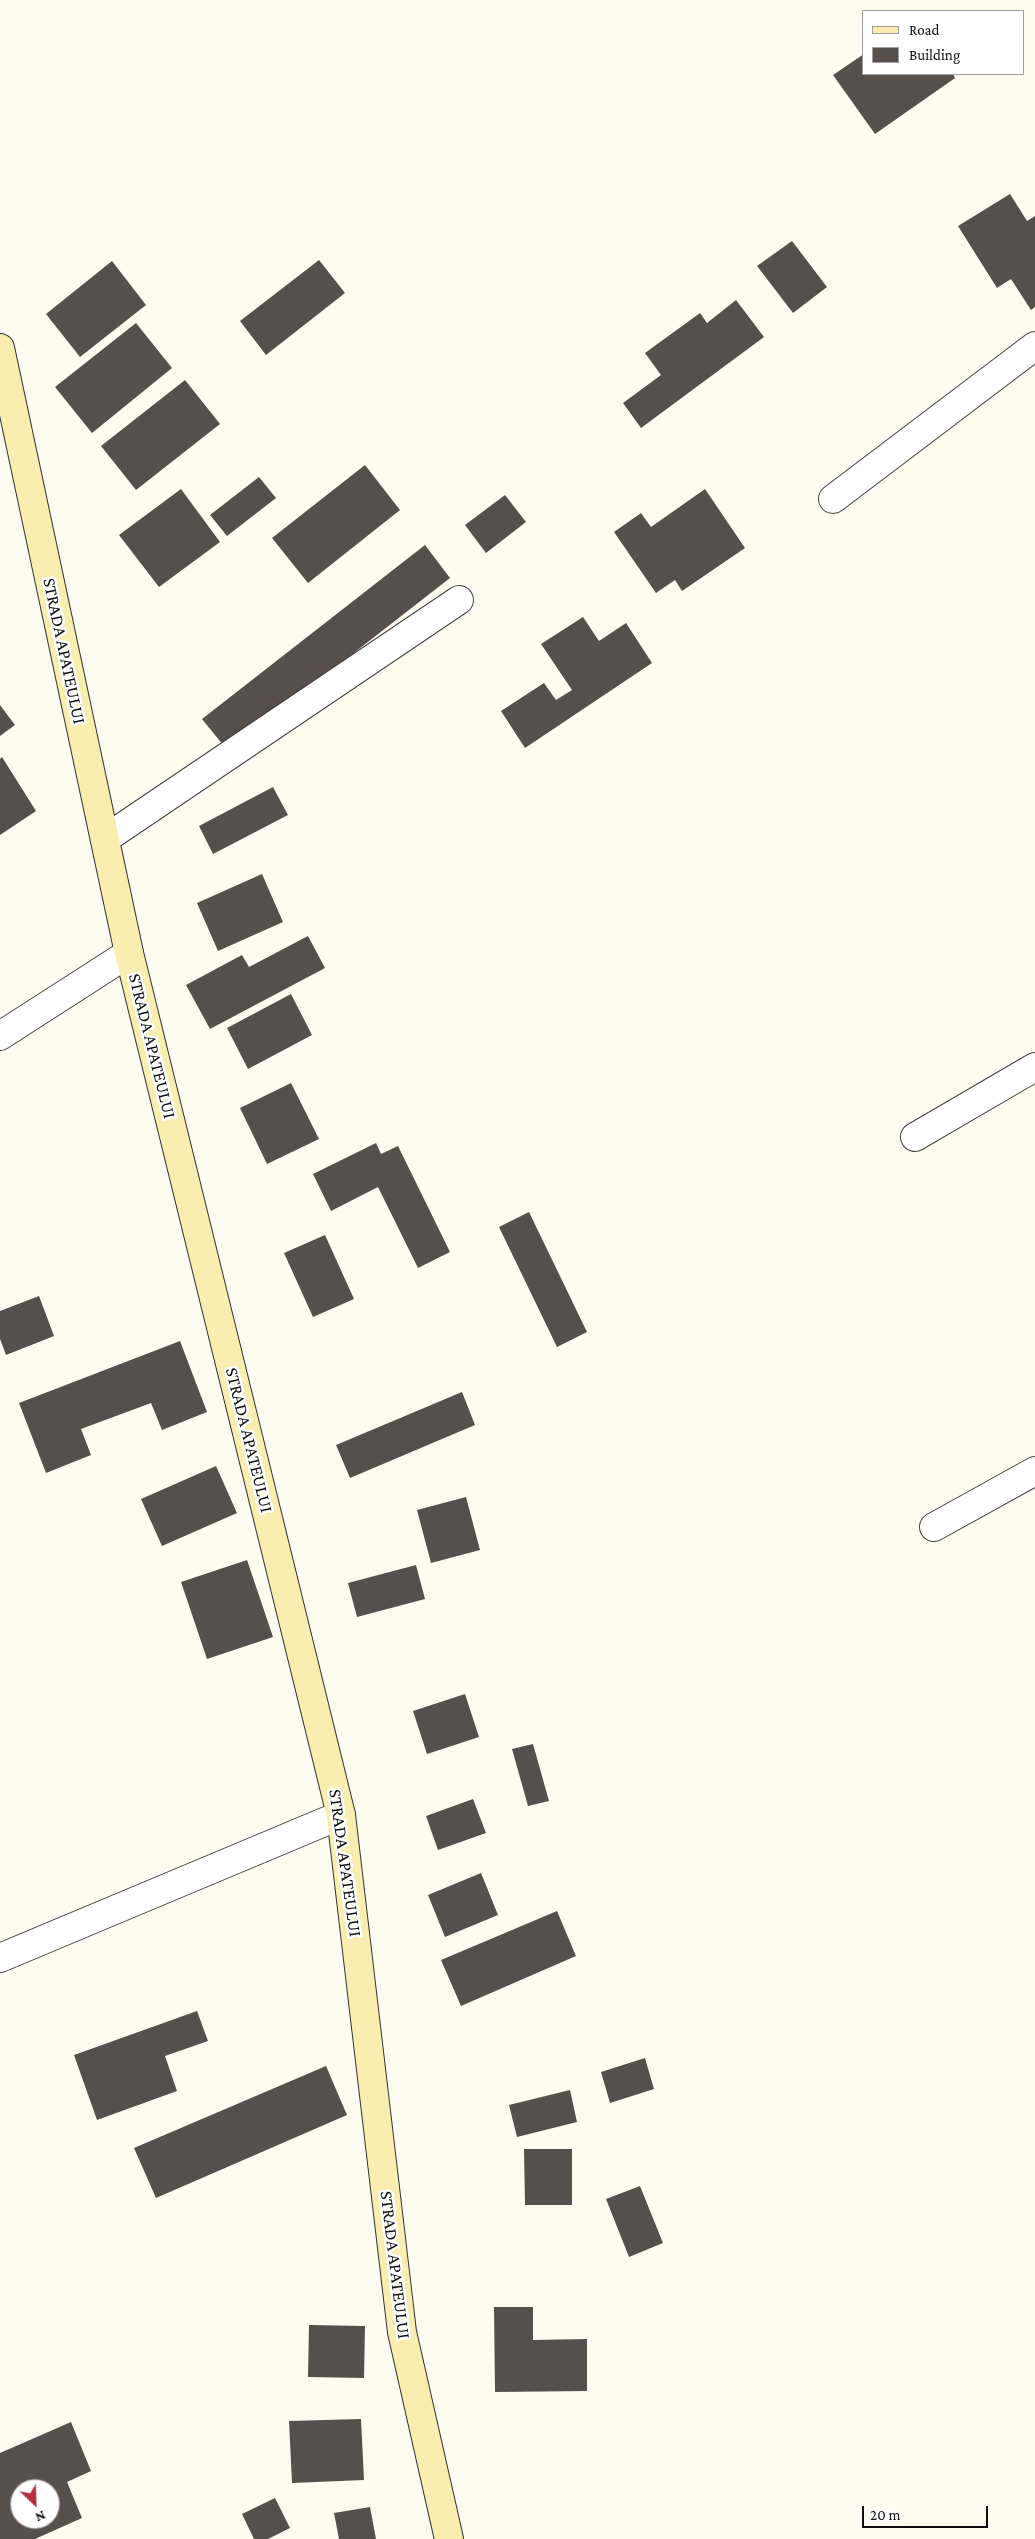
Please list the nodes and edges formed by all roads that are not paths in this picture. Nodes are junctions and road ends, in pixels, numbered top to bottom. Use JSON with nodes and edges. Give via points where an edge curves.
{"nodes":[{"id":1,"x":1035,"y":346,"type":"edge"},
{"id":2,"x":0,"y":348,"type":"edge"},
{"id":3,"x":833,"y":499,"type":"dead end"},
{"id":4,"x":459,"y":600,"type":"dead end"},
{"id":5,"x":105,"y":839,"type":"junction"},
{"id":6,"x":129,"y":953,"type":"junction"},
{"id":7,"x":0,"y":1036,"type":"edge"},
{"id":8,"x":1035,"y":1067,"type":"edge"},
{"id":9,"x":915,"y":1138,"type":"dead end"},
{"id":10,"x":1035,"y":1471,"type":"edge"},
{"id":11,"x":934,"y":1527,"type":"dead end"},
{"id":12,"x":341,"y":1815,"type":"junction"},
{"id":13,"x":0,"y":1958,"type":"edge"},
{"id":14,"x":448,"y":2539,"type":"edge"}],
"edges":[{"from":1,"to":3,"type":"street"},
{"from":2,"to":5,"type":"street","name":"STRADA APATEULUI"},
{"from":4,"to":5,"type":"street"},
{"from":5,"to":6,"type":"street","name":"STRADA APATEULUI"},
{"from":6,"to":7,"type":"street"},
{"from":6,"to":12,"type":"street","name":"STRADA APATEULUI"},
{"from":8,"to":9,"type":"street"},
{"from":10,"to":11,"type":"street"},
{"from":12,"to":13,"type":"street"},
{"from":12,"to":14,"type":"street","name":"STRADA APATEULUI","via":[[402,2332]]}]}
